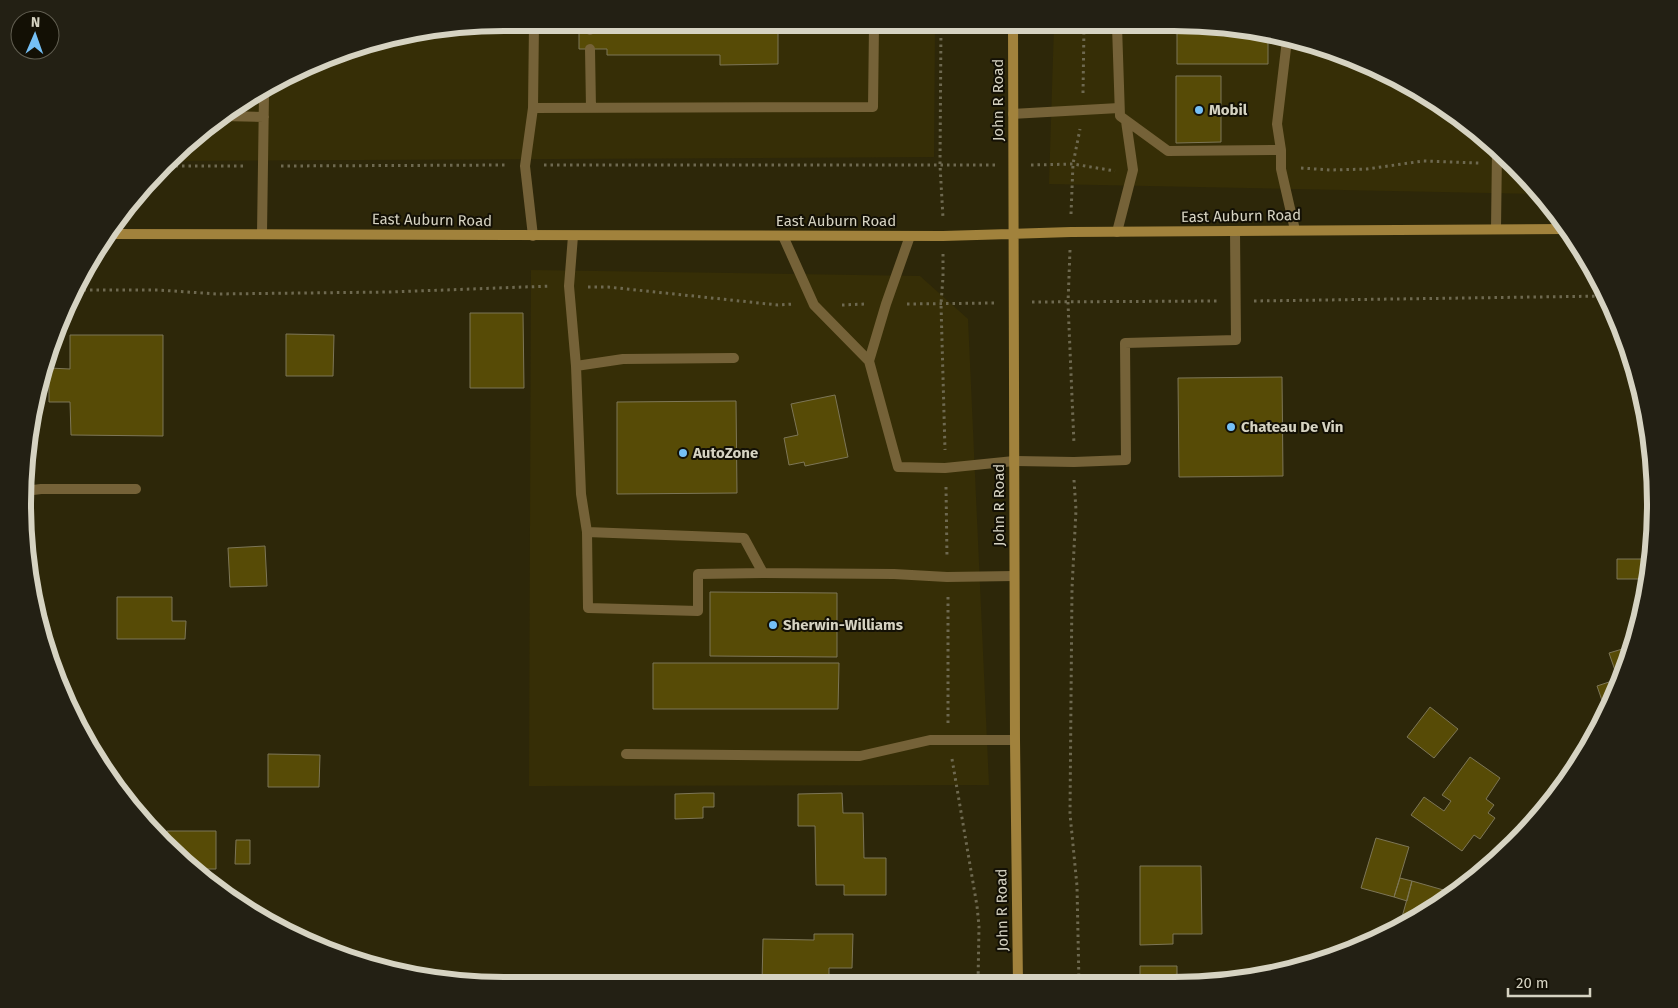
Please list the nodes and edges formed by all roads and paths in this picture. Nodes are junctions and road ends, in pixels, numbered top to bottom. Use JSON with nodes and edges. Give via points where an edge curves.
{"nodes":[{"id":1,"x":534,"y":31,"type":"edge"},
{"id":2,"x":874,"y":31,"type":"edge"},
{"id":3,"x":941,"y":31,"type":"edge"},
{"id":4,"x":1013,"y":31,"type":"edge"},
{"id":5,"x":1117,"y":31,"type":"edge"},
{"id":6,"x":1287,"y":45,"type":"edge"},
{"id":7,"x":590,"y":49,"type":"dead end"},
{"id":8,"x":264,"y":97,"type":"edge"},
{"id":9,"x":533,"y":108,"type":"junction"},
{"id":10,"x":591,"y":108,"type":"junction"},
{"id":11,"x":1119,"y":108,"type":"junction"},
{"id":12,"x":1013,"y":114,"type":"junction"},
{"id":13,"x":234,"y":116,"type":"edge"},
{"id":14,"x":264,"y":117,"type":"junction"},
{"id":15,"x":1126,"y":121,"type":"junction"},
{"id":16,"x":1281,"y":150,"type":"junction"},
{"id":17,"x":1497,"y":159,"type":"edge"},
{"id":18,"x":1475,"y":163,"type":"dead end"},
{"id":19,"x":1074,"y":164,"type":"junction"},
{"id":20,"x":543,"y":165,"type":"dead end"},
{"id":21,"x":940,"y":165,"type":"junction"},
{"id":22,"x":966,"y":165,"type":"dead end"},
{"id":23,"x":1047,"y":165,"type":"dead end"},
{"id":24,"x":174,"y":166,"type":"edge"},
{"id":25,"x":236,"y":166,"type":"dead end"},
{"id":26,"x":287,"y":166,"type":"dead end"},
{"id":27,"x":506,"y":166,"type":"dead end"},
{"id":28,"x":1300,"y":168,"type":"dead end"},
{"id":29,"x":1111,"y":171,"type":"dead end"},
{"id":30,"x":943,"y":189,"type":"dead end"},
{"id":31,"x":1071,"y":189,"type":"dead end"},
{"id":32,"x":1496,"y":229,"type":"junction"},
{"id":33,"x":1558,"y":229,"type":"edge"},
{"id":34,"x":1295,"y":230,"type":"junction"},
{"id":35,"x":1235,"y":231,"type":"junction"},
{"id":36,"x":1117,"y":232,"type":"junction"},
{"id":37,"x":262,"y":233,"type":"junction"},
{"id":38,"x":116,"y":234,"type":"edge"},
{"id":39,"x":1013,"y":234,"type":"junction"},
{"id":40,"x":533,"y":236,"type":"junction"},
{"id":41,"x":573,"y":236,"type":"junction"},
{"id":42,"x":782,"y":236,"type":"junction"},
{"id":43,"x":910,"y":236,"type":"junction"},
{"id":44,"x":1070,"y":265,"type":"dead end"},
{"id":45,"x":943,"y":277,"type":"dead end"},
{"id":46,"x":548,"y":286,"type":"dead end"},
{"id":47,"x":590,"y":287,"type":"dead end"},
{"id":48,"x":83,"y":290,"type":"edge"},
{"id":49,"x":1599,"y":296,"type":"edge"},
{"id":50,"x":1220,"y":301,"type":"dead end"},
{"id":51,"x":1260,"y":301,"type":"dead end"},
{"id":52,"x":1055,"y":302,"type":"dead end"},
{"id":53,"x":976,"y":303,"type":"dead end"},
{"id":54,"x":1068,"y":303,"type":"junction"},
{"id":55,"x":795,"y":304,"type":"dead end"},
{"id":56,"x":941,"y":304,"type":"junction"},
{"id":57,"x":734,"y":358,"type":"dead end"},
{"id":58,"x":869,"y":361,"type":"junction"},
{"id":59,"x":576,"y":366,"type":"junction"},
{"id":60,"x":1074,"y":441,"type":"dead end"},
{"id":61,"x":945,"y":452,"type":"dead end"},
{"id":62,"x":1014,"y":461,"type":"junction"},
{"id":63,"x":1074,"y":475,"type":"dead end"},
{"id":64,"x":136,"y":489,"type":"dead end"},
{"id":65,"x":31,"y":490,"type":"edge"},
{"id":66,"x":946,"y":496,"type":"dead end"},
{"id":67,"x":587,"y":532,"type":"junction"},
{"id":68,"x":947,"y":559,"type":"dead end"},
{"id":69,"x":763,"y":573,"type":"junction"},
{"id":70,"x":1014,"y":576,"type":"junction"},
{"id":71,"x":948,"y":596,"type":"dead end"},
{"id":72,"x":948,"y":722,"type":"dead end"},
{"id":73,"x":1015,"y":740,"type":"junction"},
{"id":74,"x":626,"y":754,"type":"dead end"},
{"id":75,"x":952,"y":759,"type":"dead end"},
{"id":76,"x":978,"y":977,"type":"edge"},
{"id":77,"x":1018,"y":977,"type":"edge"},
{"id":78,"x":1079,"y":977,"type":"edge"}],
"edges":[{"from":1,"to":9,"type":"lane"},
{"from":2,"to":10,"type":"lane","via":[[873,107]]},
{"from":3,"to":21,"type":"path"},
{"from":4,"to":12,"type":"main road","name":"John R Road"},
{"from":5,"to":11,"type":"lane"},
{"from":6,"to":16,"type":"lane","via":[[1277,124]]},
{"from":7,"to":10,"type":"lane"},
{"from":8,"to":14,"type":"lane"},
{"from":9,"to":10,"type":"lane"},
{"from":9,"to":40,"type":"lane","via":[[525,166]]},
{"from":11,"to":12,"type":"lane"},
{"from":11,"to":15,"type":"lane","via":[[1120,116]]},
{"from":12,"to":39,"type":"main road","name":"John R Road"},
{"from":13,"to":14,"type":"lane"},
{"from":14,"to":37,"type":"lane"},
{"from":15,"to":16,"type":"lane","via":[[1168,150]]},
{"from":15,"to":36,"type":"lane","via":[[1132,170]]},
{"from":16,"to":34,"type":"lane","via":[[1280,169]]},
{"from":17,"to":32,"type":"lane"},
{"from":18,"to":28,"type":"path","via":[[1423,161],[1367,169]]},
{"from":19,"to":23,"type":"path"},
{"from":19,"to":29,"type":"path"},
{"from":19,"to":31,"type":"path"},
{"from":20,"to":21,"type":"path"},
{"from":21,"to":22,"type":"path"},
{"from":21,"to":30,"type":"path"},
{"from":24,"to":25,"type":"path"},
{"from":26,"to":27,"type":"path"},
{"from":32,"to":33,"type":"main road","name":"East Auburn Road"},
{"from":32,"to":34,"type":"main road","name":"East Auburn Road"},
{"from":34,"to":35,"type":"main road","name":"East Auburn Road"},
{"from":35,"to":36,"type":"main road","name":"East Auburn Road"},
{"from":35,"to":62,"type":"lane","via":[[1236,340],[1125,344],[1126,460]]},
{"from":36,"to":39,"type":"main road","name":"East Auburn Road"},
{"from":37,"to":38,"type":"main road","name":"East Auburn Road"},
{"from":37,"to":40,"type":"main road","name":"East Auburn Road"},
{"from":39,"to":43,"type":"main road","name":"East Auburn Road"},
{"from":39,"to":62,"type":"main road","name":"John R Road"},
{"from":40,"to":41,"type":"main road","name":"East Auburn Road"},
{"from":41,"to":42,"type":"main road","name":"East Auburn Road"},
{"from":41,"to":59,"type":"lane","via":[[569,286]]},
{"from":42,"to":43,"type":"main road","name":"East Auburn Road"},
{"from":42,"to":58,"type":"lane","via":[[814,305]]},
{"from":43,"to":58,"type":"lane"},
{"from":44,"to":54,"type":"path"},
{"from":45,"to":56,"type":"path"},
{"from":46,"to":48,"type":"path","via":[[217,294]]},
{"from":47,"to":55,"type":"path"},
{"from":49,"to":51,"type":"path"},
{"from":50,"to":54,"type":"path"},
{"from":52,"to":54,"type":"path"},
{"from":53,"to":56,"type":"path"},
{"from":54,"to":60,"type":"path"},
{"from":56,"to":61,"type":"path"},
{"from":57,"to":59,"type":"lane","via":[[624,359]]},
{"from":58,"to":62,"type":"lane","via":[[898,467],[945,468]]},
{"from":59,"to":67,"type":"lane","via":[[581,494]]},
{"from":62,"to":70,"type":"main road","name":"John R Road"},
{"from":63,"to":78,"type":"path","via":[[1070,814],[1077,886]]},
{"from":64,"to":65,"type":"lane"},
{"from":66,"to":68,"type":"path"},
{"from":67,"to":69,"type":"lane","via":[[744,538]]},
{"from":67,"to":69,"type":"lane","via":[[588,608],[698,611],[698,574]]},
{"from":69,"to":70,"type":"lane"},
{"from":70,"to":73,"type":"main road","name":"John R Road"},
{"from":71,"to":72,"type":"path"},
{"from":73,"to":74,"type":"lane","via":[[930,740],[860,756]]},
{"from":73,"to":77,"type":"main road","name":"John R Road"},
{"from":75,"to":76,"type":"path","via":[[977,906]]}]}
